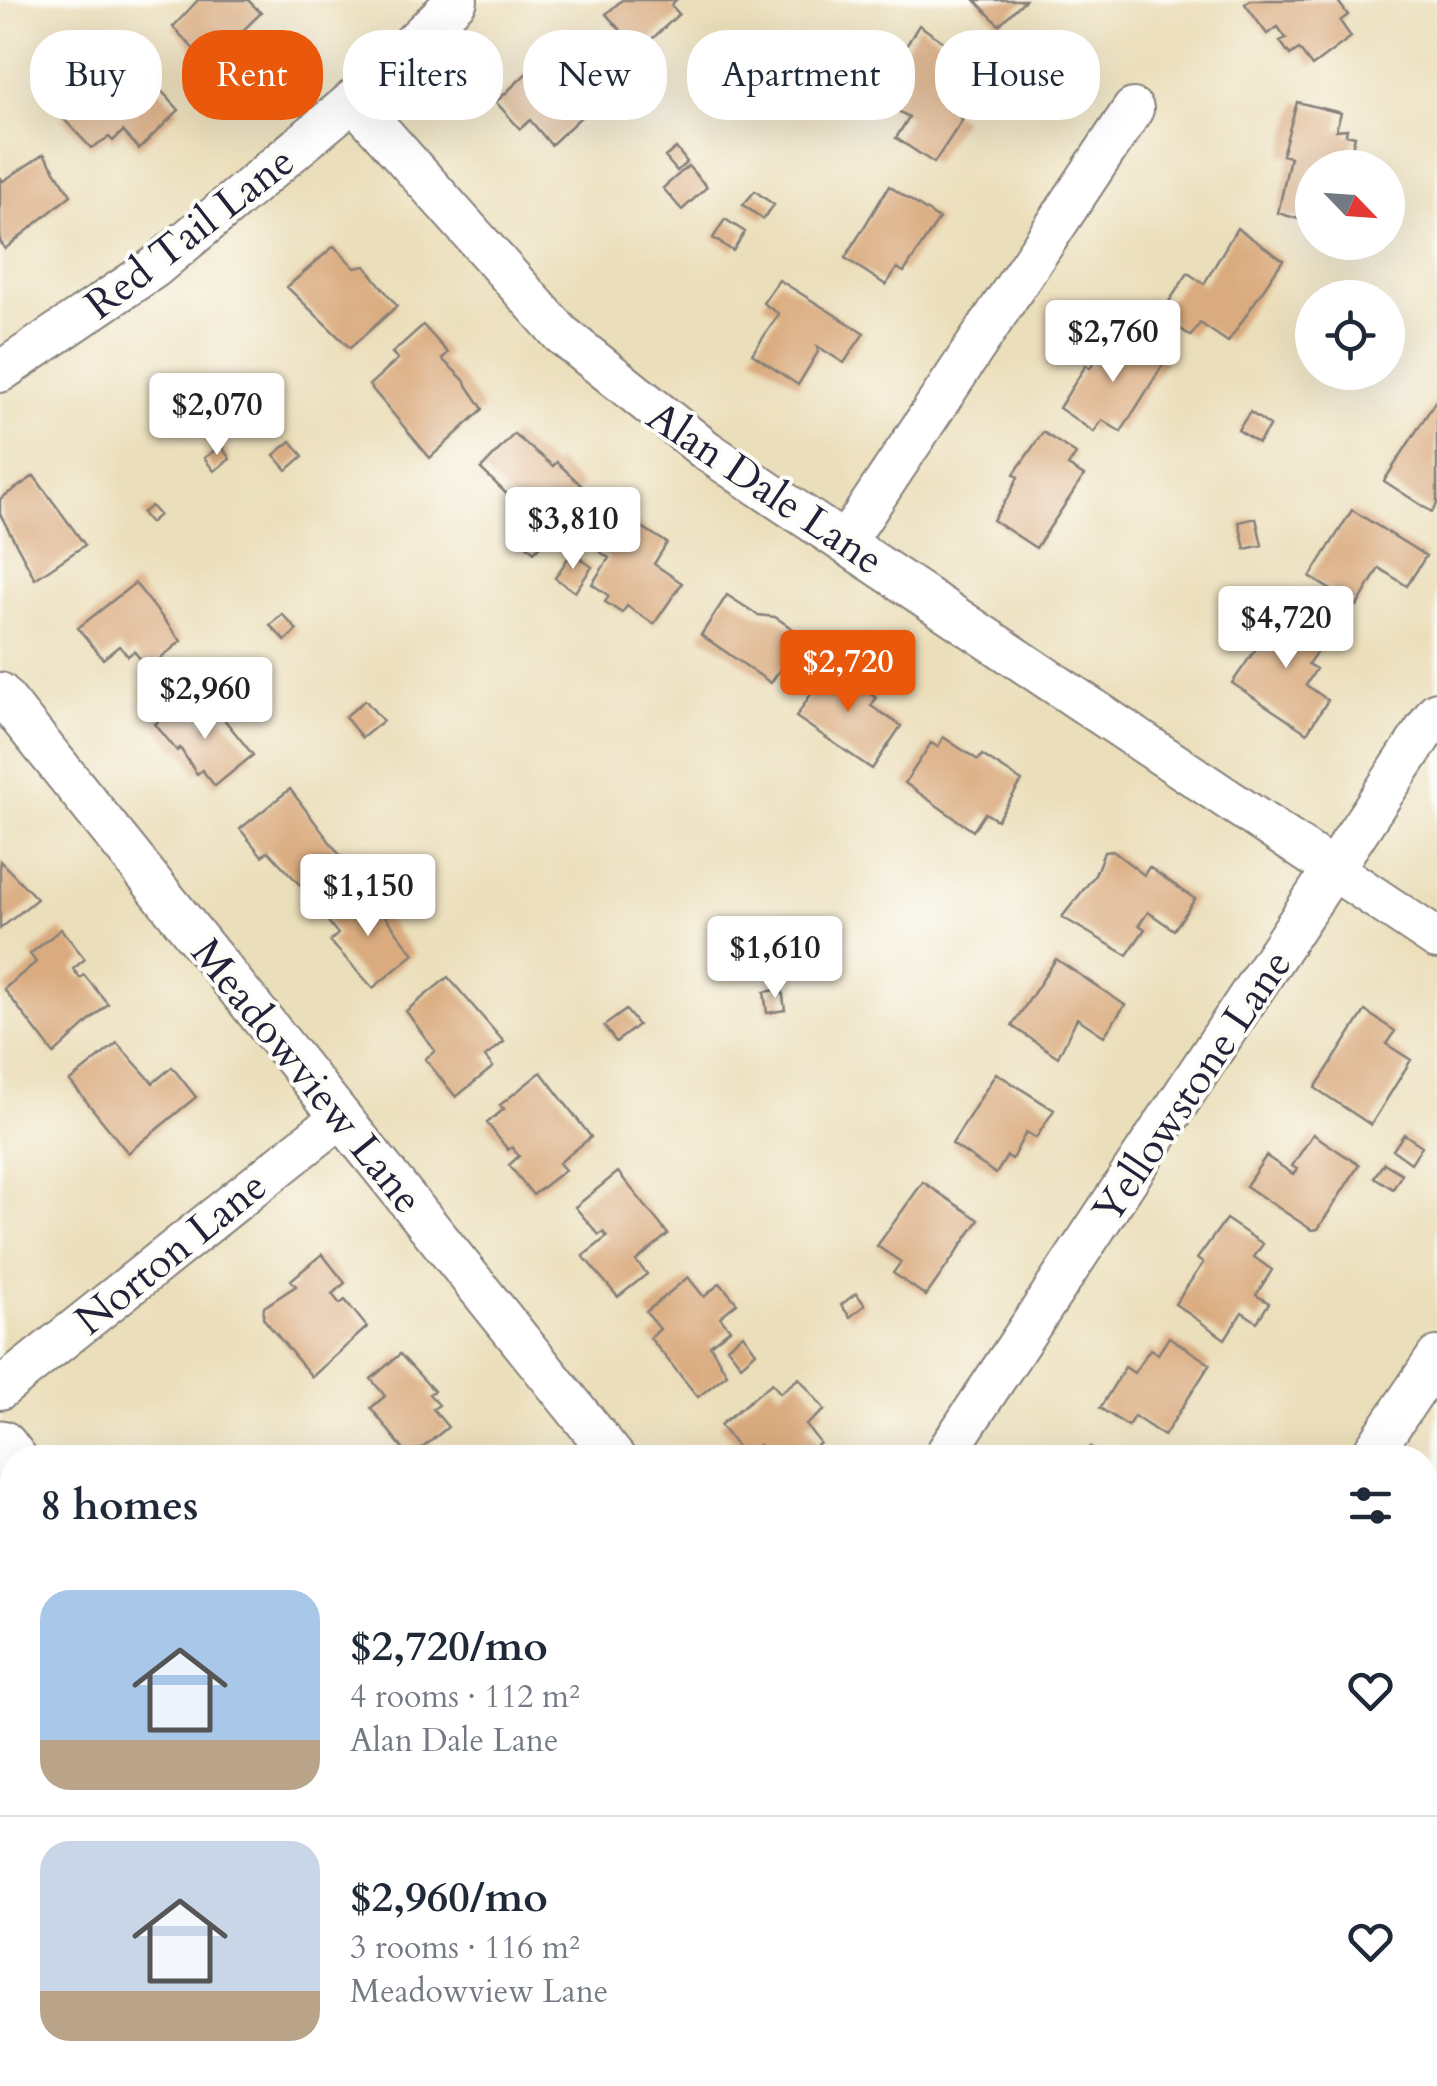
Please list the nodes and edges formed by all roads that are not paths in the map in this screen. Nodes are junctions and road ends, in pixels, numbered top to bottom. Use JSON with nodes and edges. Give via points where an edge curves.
{"nodes":[{"id":1,"x":457,"y":0,"type":"edge"},
{"id":2,"x":426,"y":30,"type":"edge"},
{"id":3,"x":343,"y":108,"type":"edge"},
{"id":4,"x":1134,"y":109,"type":"dead end"},
{"id":5,"x":371,"y":120,"type":"edge"},
{"id":6,"x":0,"y":372,"type":"edge"},
{"id":7,"x":846,"y":540,"type":"junction"},
{"id":8,"x":0,"y":693,"type":"edge"},
{"id":9,"x":1437,"y":712,"type":"edge"},
{"id":10,"x":1334,"y":870,"type":"junction"},
{"id":11,"x":1437,"y":939,"type":"edge"},
{"id":12,"x":341,"y":1117,"type":"junction"},
{"id":13,"x":1437,"y":1357,"type":"edge"},
{"id":14,"x":0,"y":1389,"type":"edge"},
{"id":15,"x":605,"y":1445,"type":"edge"},
{"id":16,"x":952,"y":1445,"type":"edge"},
{"id":17,"x":1379,"y":1445,"type":"edge"}],
"edges":[{"from":1,"to":2,"type":"street","name":"Red Tail Lane"},
{"from":3,"to":6,"type":"street","name":"Red Tail Lane","via":[[154,268]]},
{"from":4,"to":7,"type":"street"},
{"from":5,"to":7,"type":"street","name":"Alan Dale Lane","via":[[561,334],[698,444]]},
{"from":7,"to":10,"type":"street","name":"Alan Dale Lane"},
{"from":8,"to":12,"type":"street","name":"Meadowview Lane"},
{"from":9,"to":10,"type":"street","name":"Yellowstone Lane"},
{"from":10,"to":11,"type":"street","name":"Alan Dale Lane"},
{"from":10,"to":16,"type":"street","name":"Yellowstone Lane"},
{"from":12,"to":14,"type":"street","name":"Norton Lane"},
{"from":12,"to":15,"type":"street","name":"Meadowview Lane"},
{"from":13,"to":17,"type":"street"}]}
